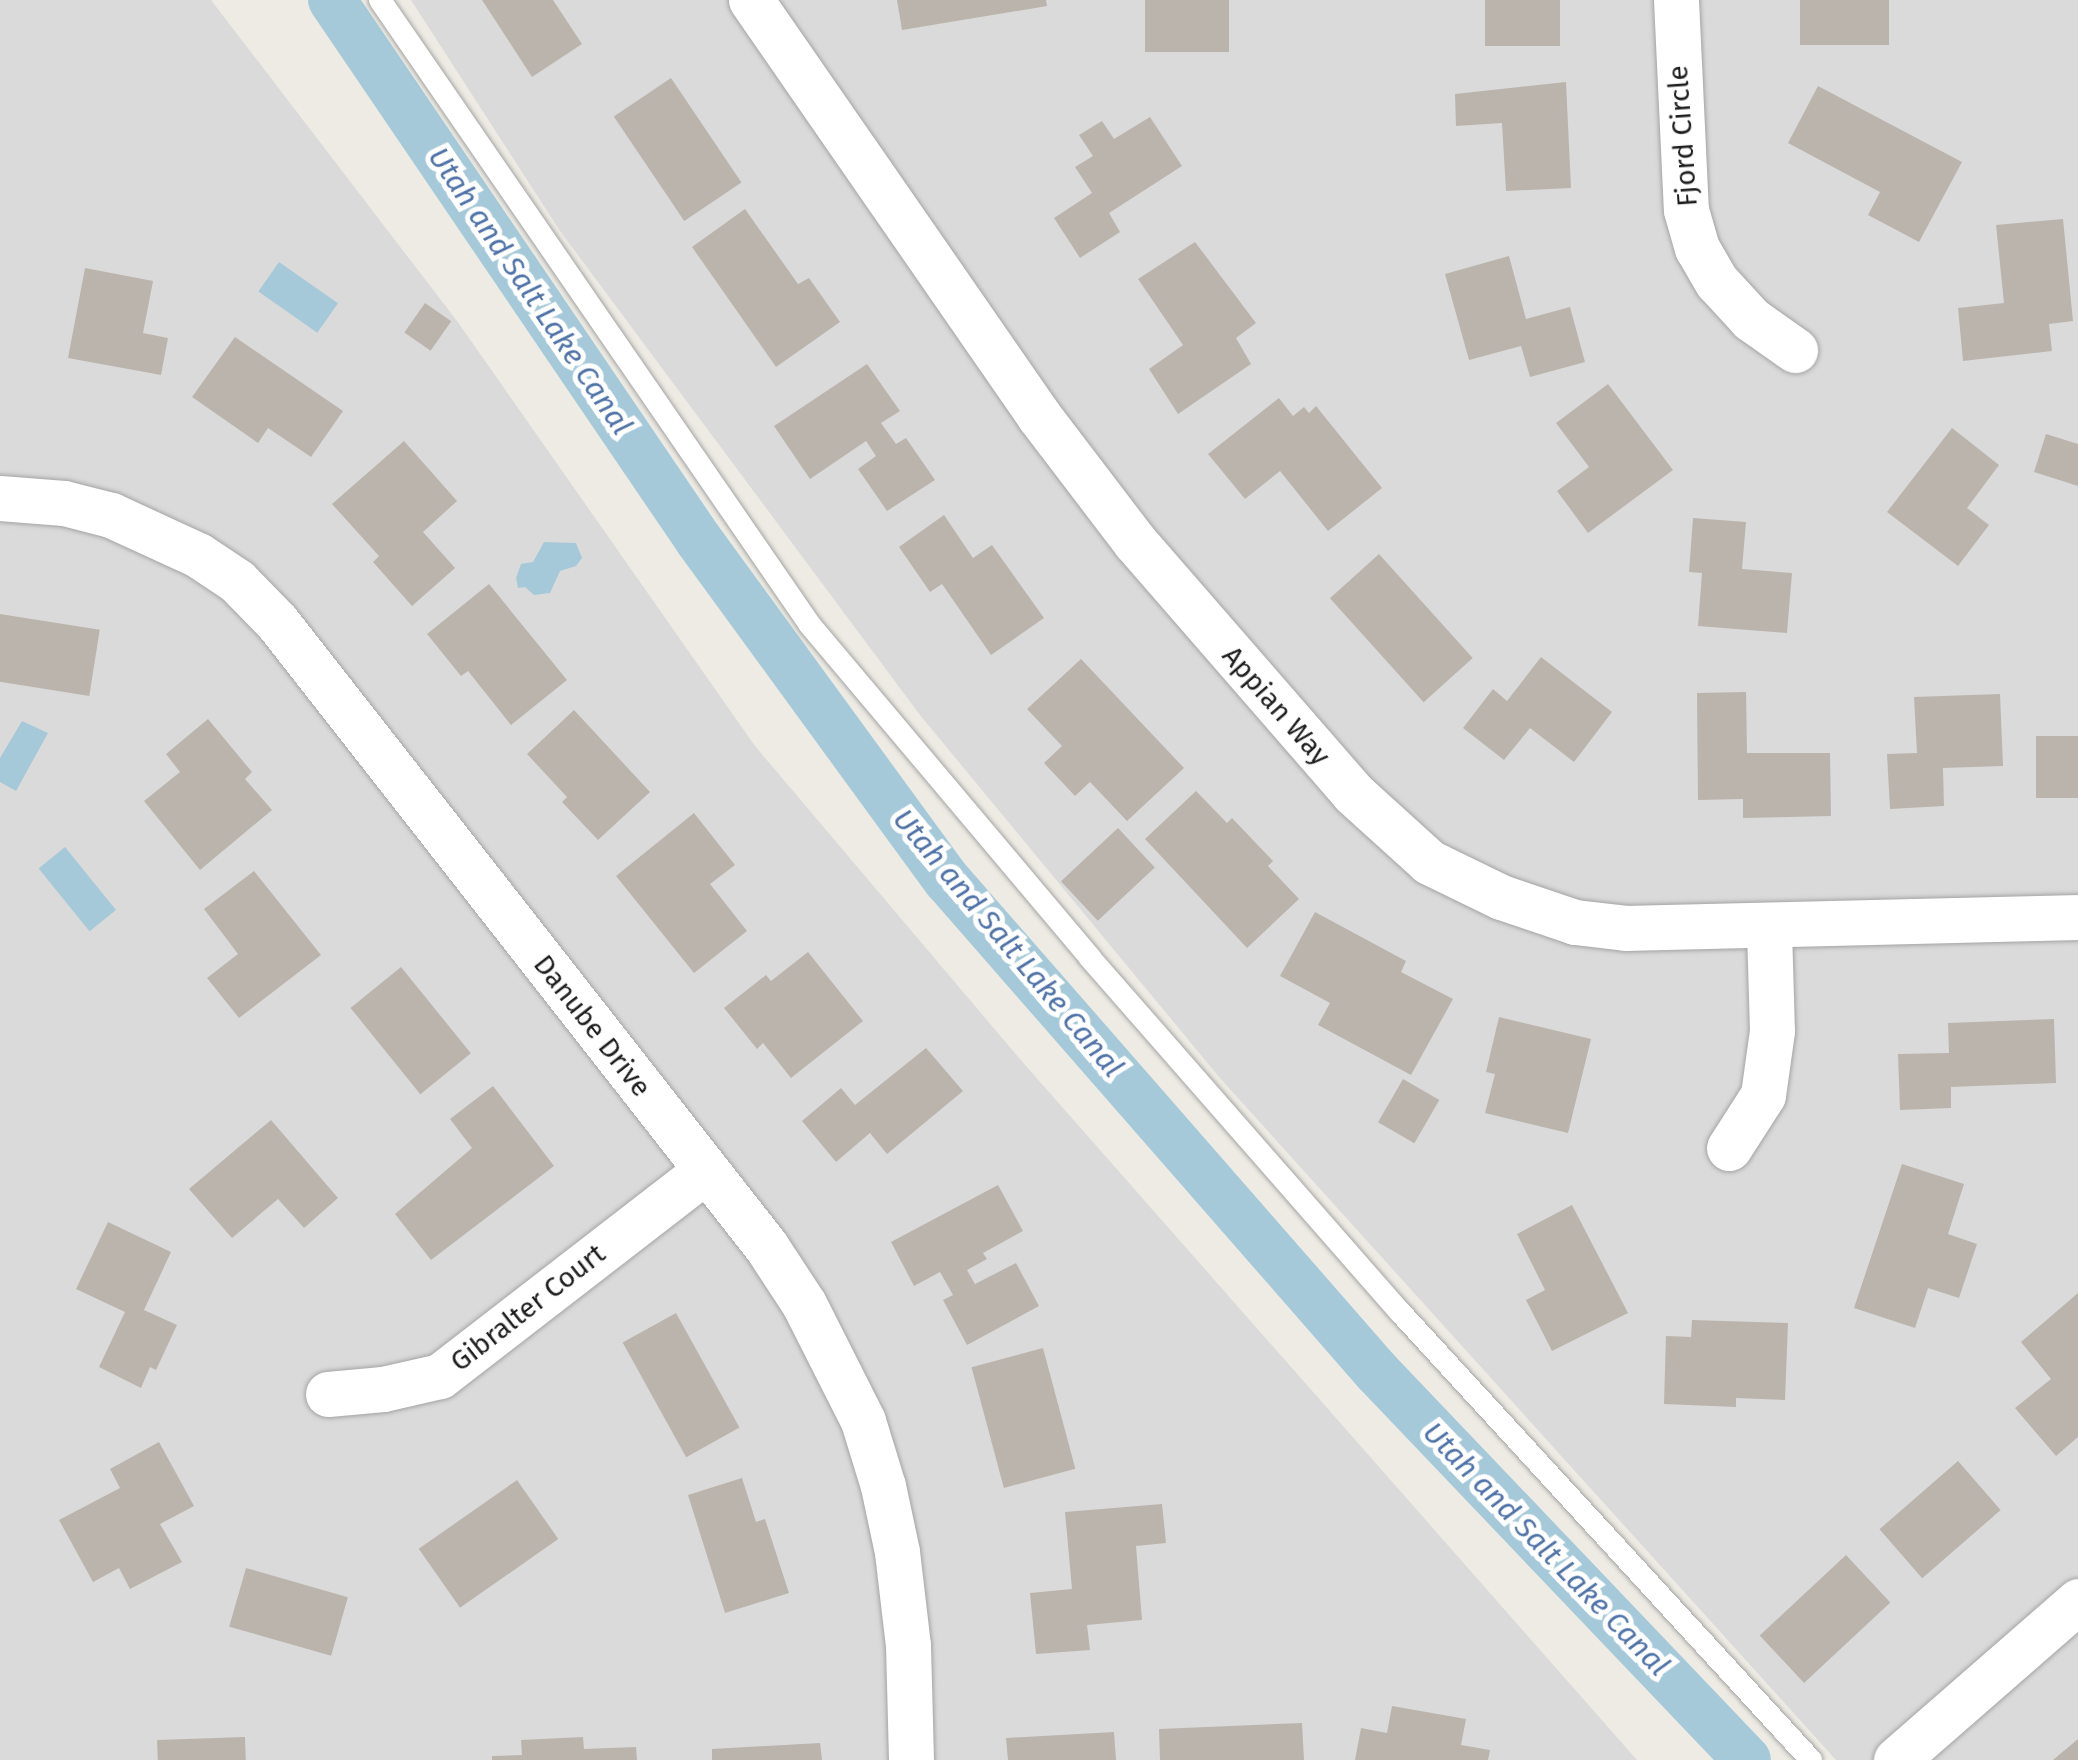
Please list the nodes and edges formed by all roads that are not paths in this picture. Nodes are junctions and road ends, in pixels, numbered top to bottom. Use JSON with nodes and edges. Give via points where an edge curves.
{"nodes":[{"id":1,"x":380,"y":0,"type":"edge"},
{"id":2,"x":752,"y":0,"type":"edge"},
{"id":3,"x":1676,"y":0,"type":"edge"},
{"id":4,"x":1795,"y":350,"type":"dead end"},
{"id":5,"x":0,"y":498,"type":"edge"},
{"id":6,"x":2078,"y":917,"type":"edge"},
{"id":7,"x":1768,"y":927,"type":"junction"},
{"id":8,"x":1730,"y":1148,"type":"dead end"},
{"id":9,"x":705,"y":1172,"type":"junction"},
{"id":10,"x":328,"y":1394,"type":"dead end"},
{"id":11,"x":2078,"y":1600,"type":"edge"},
{"id":12,"x":910,"y":1760,"type":"edge"},
{"id":13,"x":1811,"y":1760,"type":"edge"},
{"id":14,"x":1896,"y":1760,"type":"edge"}],
"edges":[{"from":1,"to":13,"type":"lane","via":[[810,625],[1400,1312]]},
{"from":2,"to":7,"type":"street","name":"Appian Way","via":[[1051,432],[1135,542],[1353,793],[1429,862],[1501,897],[1576,922]]},
{"from":3,"to":4,"type":"street","name":"Fjord Circle","via":[[1686,210],[1697,248],[1752,319]]},
{"from":5,"to":9,"type":"street","name":"Danube Drive","via":[[111,515],[198,555],[236,581],[277,622]]},
{"from":6,"to":7,"type":"street","name":"Appian Way"},
{"from":7,"to":8,"type":"street","via":[[1772,1031],[1763,1094]]},
{"from":9,"to":10,"type":"street","name":"Gibralter Court","via":[[440,1376]]},
{"from":9,"to":12,"type":"street","name":"Danube Drive","via":[[804,1304],[863,1421],[897,1552],[908,1645]]},
{"from":11,"to":14,"type":"street"}]}
